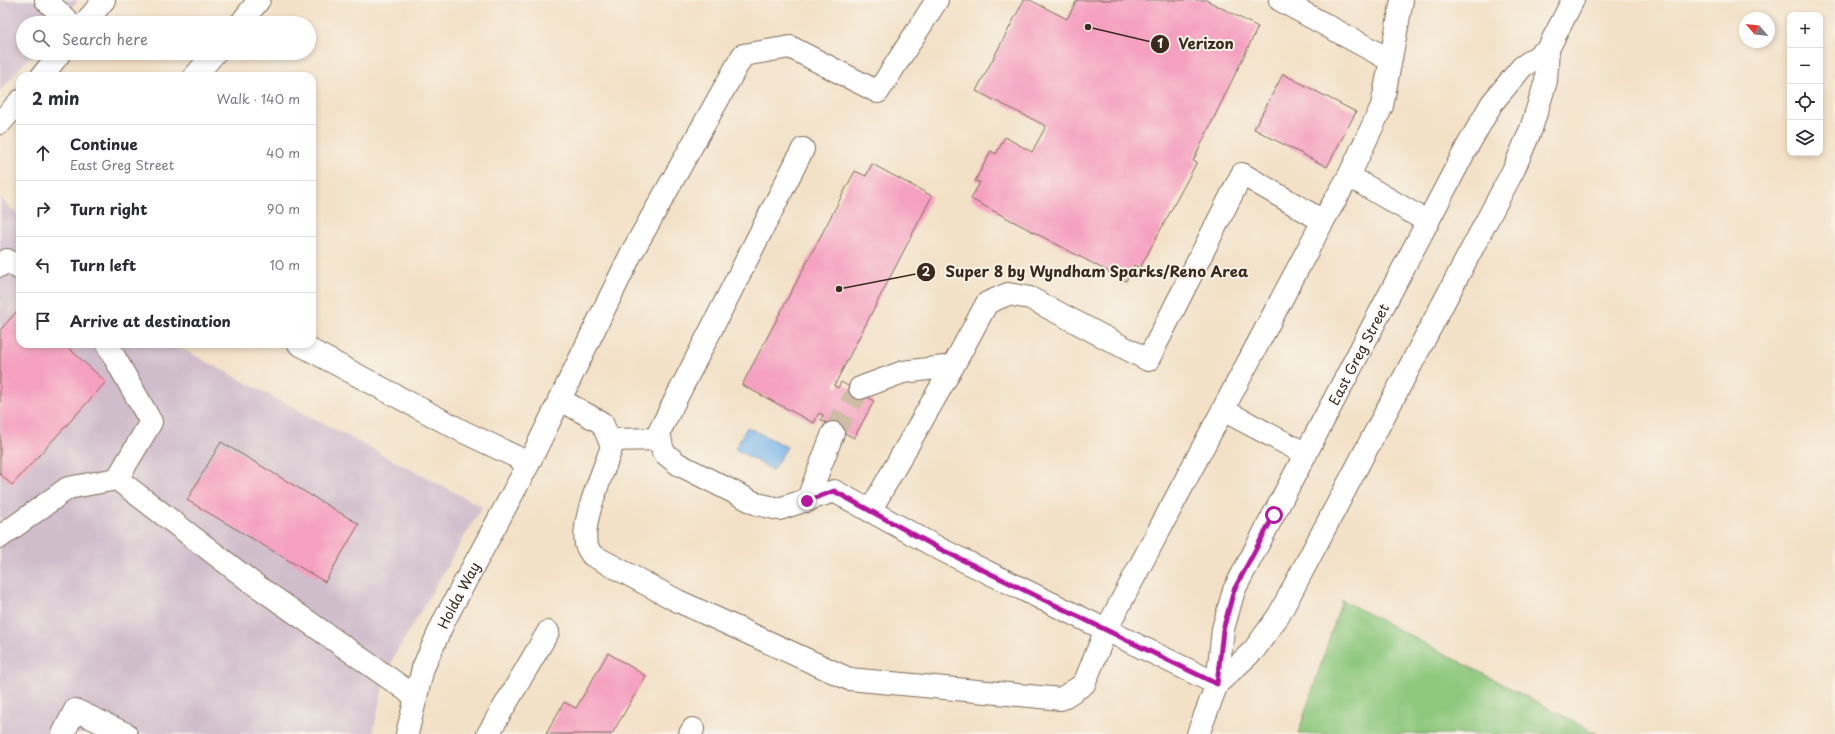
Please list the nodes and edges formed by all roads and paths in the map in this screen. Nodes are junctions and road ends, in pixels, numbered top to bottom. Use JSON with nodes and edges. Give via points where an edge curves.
{"nodes":[{"id":1,"x":46,"y":0,"type":"edge"},
{"id":2,"x":104,"y":0,"type":"edge"},
{"id":3,"x":259,"y":0,"type":"edge"},
{"id":4,"x":937,"y":0,"type":"edge"},
{"id":5,"x":1280,"y":0,"type":"edge"},
{"id":6,"x":1402,"y":0,"type":"edge"},
{"id":7,"x":1573,"y":0,"type":"edge"},
{"id":8,"x":63,"y":16,"type":"edge"},
{"id":9,"x":91,"y":16,"type":"edge"},
{"id":10,"x":246,"y":16,"type":"edge"},
{"id":11,"x":1548,"y":49,"type":"junction"},
{"id":12,"x":55,"y":60,"type":"edge"},
{"id":13,"x":209,"y":60,"type":"edge"},
{"id":14,"x":1390,"y":60,"type":"junction"},
{"id":15,"x":45,"y":72,"type":"edge"},
{"id":16,"x":198,"y":72,"type":"edge"},
{"id":17,"x":16,"y":105,"type":"edge"},
{"id":18,"x":0,"y":123,"type":"edge"},
{"id":19,"x":804,"y":149,"type":"dead end"},
{"id":20,"x":1349,"y":176,"type":"junction"},
{"id":21,"x":1323,"y":221,"type":"junction"},
{"id":22,"x":1428,"y":222,"type":"junction"},
{"id":23,"x":0,"y":266,"type":"edge"},
{"id":24,"x":16,"y":266,"type":"edge"},
{"id":25,"x":109,"y":348,"type":"edge"},
{"id":26,"x":306,"y":348,"type":"edge"},
{"id":27,"x":953,"y":366,"type":"junction"},
{"id":28,"x":860,"y":388,"type":"tunnel mouth"},
{"id":29,"x":559,"y":399,"type":"junction"},
{"id":30,"x":1223,"y":410,"type":"junction"},
{"id":31,"x":833,"y":433,"type":"tunnel mouth"},
{"id":32,"x":660,"y":439,"type":"junction"},
{"id":33,"x":610,"y":440,"type":"junction"},
{"id":34,"x":1306,"y":454,"type":"junction"},
{"id":35,"x":529,"y":463,"type":"junction"},
{"id":36,"x":117,"y":479,"type":"junction"},
{"id":37,"x":807,"y":501,"type":"junction"},
{"id":38,"x":870,"y":511,"type":"junction"},
{"id":39,"x":0,"y":537,"type":"edge"},
{"id":40,"x":1106,"y":630,"type":"junction"},
{"id":41,"x":548,"y":632,"type":"dead end"},
{"id":42,"x":1217,"y":684,"type":"junction"},
{"id":43,"x":416,"y":697,"type":"junction"},
{"id":44,"x":63,"y":734,"type":"edge"},
{"id":45,"x":126,"y":734,"type":"edge"},
{"id":46,"x":407,"y":734,"type":"edge"},
{"id":47,"x":488,"y":734,"type":"edge"},
{"id":48,"x":1198,"y":734,"type":"edge"}],
"edges":[{"from":1,"to":8,"type":"main road"},
{"from":2,"to":9,"type":"main road"},
{"from":3,"to":10,"type":"main road"},
{"from":4,"to":29,"type":"main road","name":"Holda Way","via":[[878,92],[790,47],[743,55],[631,254]]},
{"from":5,"to":14,"type":"main road"},
{"from":6,"to":14,"type":"main road"},
{"from":7,"to":11,"type":"main road","name":"East Greg Street"},
{"from":11,"to":22,"type":"main road","name":"East Greg Street","via":[[1522,67],[1492,103]]},
{"from":11,"to":42,"type":"main road","name":"East Greg Street","via":[[1546,81],[1531,129],[1510,176],[1279,615],[1254,650]]},
{"from":12,"to":15,"type":"main road"},
{"from":13,"to":16,"type":"main road"},
{"from":14,"to":20,"type":"main road","via":[[1382,106]]},
{"from":17,"to":18,"type":"main road"},
{"from":19,"to":32,"type":"main road","via":[[659,432]]},
{"from":20,"to":21,"type":"main road"},
{"from":20,"to":22,"type":"main road"},
{"from":21,"to":27,"type":"main road","via":[[1242,174],[1148,360],[1030,298],[1008,294],[987,304]]},
{"from":21,"to":30,"type":"main road"},
{"from":22,"to":34,"type":"main road","name":"East Greg Street"},
{"from":23,"to":24,"type":"main road","via":[[7,260]]},
{"from":25,"to":36,"type":"main road","via":[[151,422]]},
{"from":26,"to":35,"type":"main road","via":[[462,431]]},
{"from":27,"to":28,"type":"main road","via":[[903,372]]},
{"from":27,"to":38,"type":"main road"},
{"from":29,"to":33,"type":"main road","via":[[602,423]]},
{"from":29,"to":35,"type":"main road","name":"Holda Way"},
{"from":30,"to":34,"type":"main road"},
{"from":30,"to":40,"type":"main road"},
{"from":31,"to":37,"type":"main road"},
{"from":32,"to":33,"type":"main road"},
{"from":32,"to":37,"type":"main road","via":[[663,452],[678,464],[757,504],[779,509]]},
{"from":33,"to":40,"type":"main road","via":[[612,446],[590,510],[586,533],[586,546],[592,555],[678,601],[849,679],[1061,699],[1084,684]]},
{"from":34,"to":42,"type":"main road","name":"East Greg Street","via":[[1234,590],[1223,630]]},
{"from":35,"to":43,"type":"main road","name":"Holda Way","via":[[445,619],[423,668]]},
{"from":36,"to":39,"type":"main road","via":[[68,488]]},
{"from":36,"to":43,"type":"main road","via":[[250,581]]},
{"from":37,"to":38,"type":"main road","via":[[834,491]]},
{"from":38,"to":40,"type":"main road","via":[[942,550]]},
{"from":40,"to":42,"type":"main road"},
{"from":41,"to":47,"type":"main road"},
{"from":42,"to":48,"type":"main road","name":"East Greg Street"},
{"from":43,"to":46,"type":"main road","name":"Holda Way"},
{"from":44,"to":45,"type":"main road","via":[[75,710]]}]}
